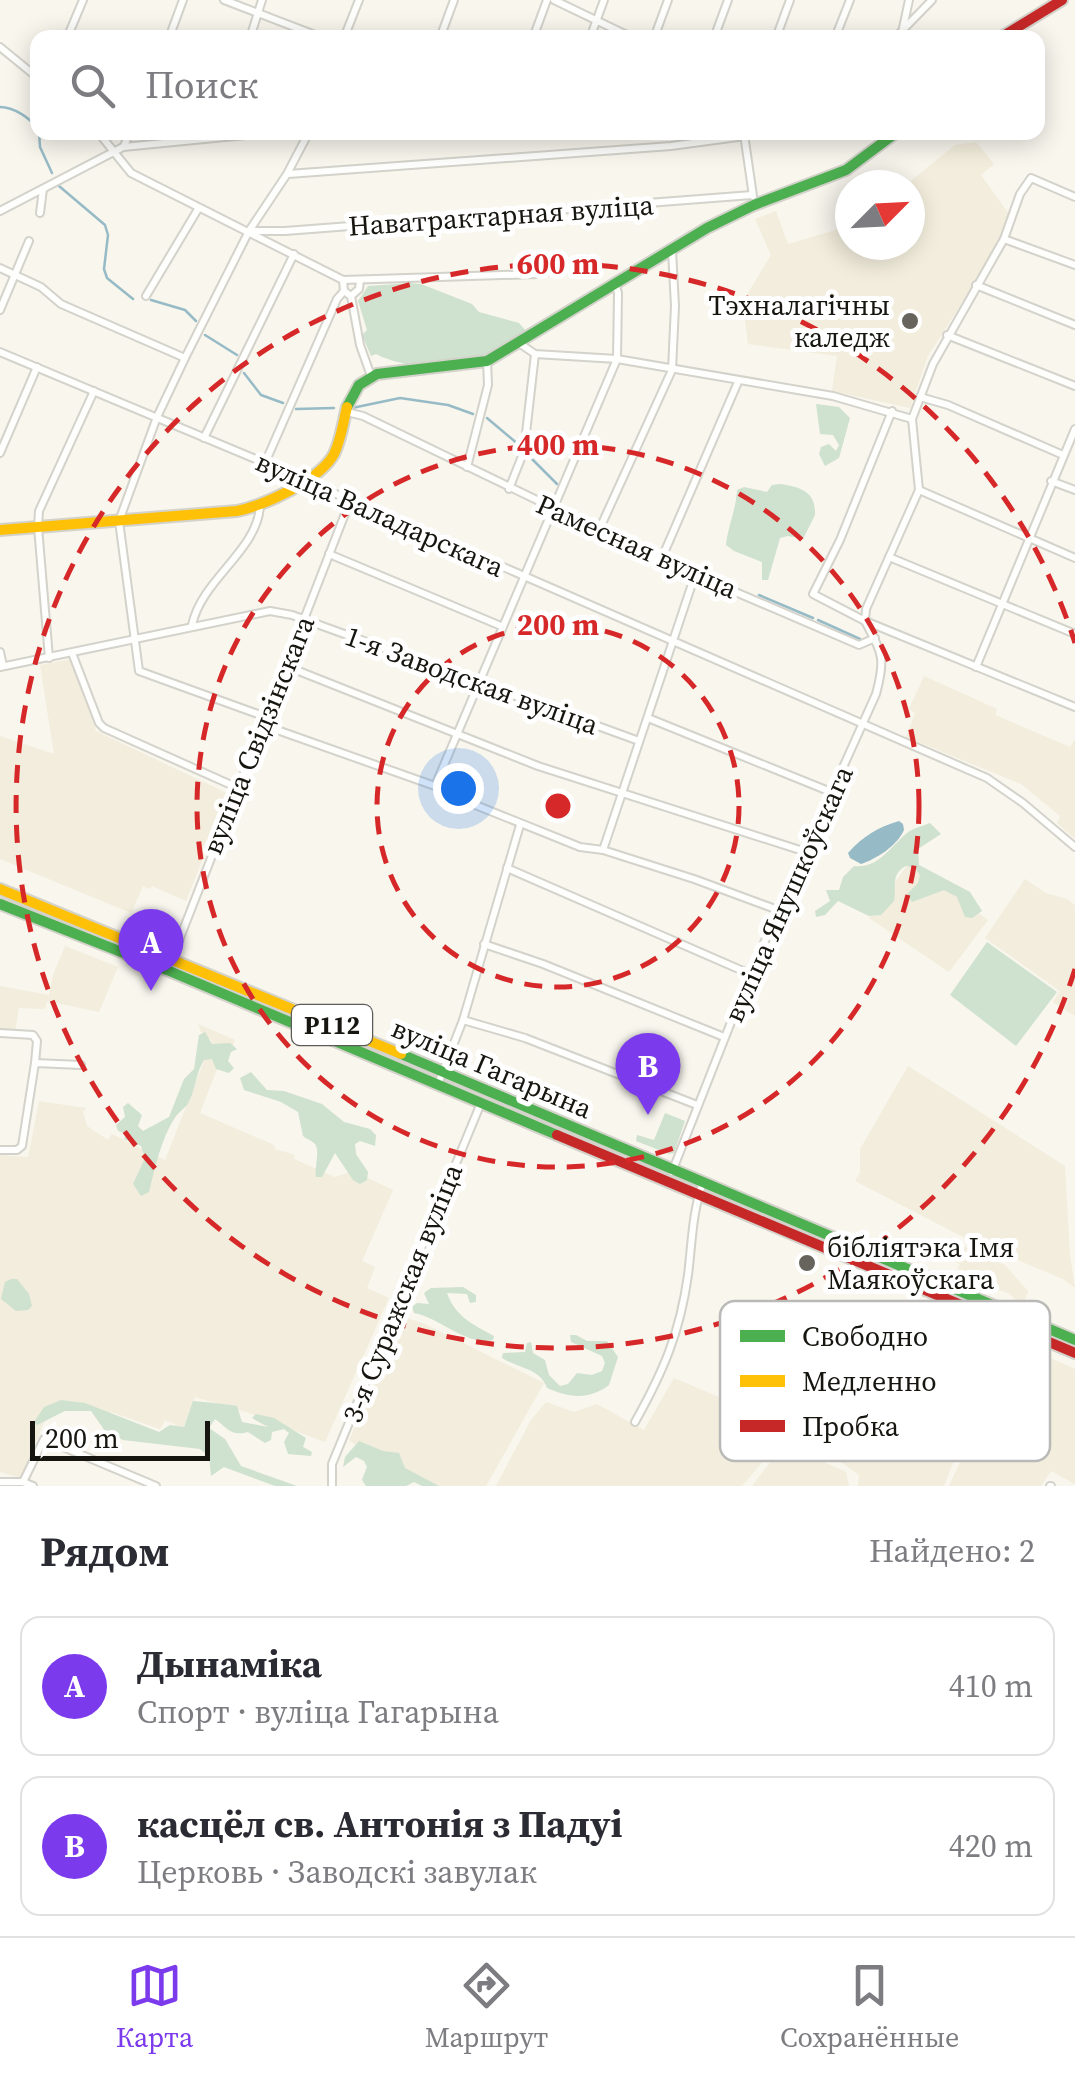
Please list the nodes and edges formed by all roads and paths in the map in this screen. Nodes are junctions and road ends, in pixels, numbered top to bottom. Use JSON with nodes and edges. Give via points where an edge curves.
{"nodes":[{"id":1,"x":83,"y":0,"type":"edge"},
{"id":2,"x":183,"y":0,"type":"edge"},
{"id":3,"x":224,"y":0,"type":"edge"},
{"id":4,"x":262,"y":0,"type":"edge"},
{"id":5,"x":360,"y":0,"type":"edge"},
{"id":6,"x":454,"y":0,"type":"edge"},
{"id":7,"x":551,"y":0,"type":"edge"},
{"id":8,"x":604,"y":0,"type":"edge"},
{"id":9,"x":668,"y":0,"type":"edge"},
{"id":10,"x":728,"y":0,"type":"edge"},
{"id":11,"x":790,"y":0,"type":"edge"},
{"id":12,"x":850,"y":0,"type":"edge"},
{"id":13,"x":909,"y":0,"type":"edge"},
{"id":14,"x":932,"y":0,"type":"edge"},
{"id":15,"x":1062,"y":0,"type":"edge"},
{"id":16,"x":258,"y":12,"type":"junction"},
{"id":17,"x":597,"y":20,"type":"junction"},
{"id":18,"x":70,"y":30,"type":"edge"},
{"id":19,"x":171,"y":30,"type":"edge"},
{"id":20,"x":252,"y":30,"type":"edge"},
{"id":21,"x":303,"y":30,"type":"edge"},
{"id":22,"x":347,"y":30,"type":"edge"},
{"id":23,"x":443,"y":30,"type":"edge"},
{"id":24,"x":537,"y":30,"type":"edge"},
{"id":25,"x":593,"y":30,"type":"edge"},
{"id":26,"x":616,"y":30,"type":"edge"},
{"id":27,"x":657,"y":30,"type":"edge"},
{"id":28,"x":717,"y":30,"type":"edge"},
{"id":29,"x":779,"y":30,"type":"edge"},
{"id":30,"x":838,"y":30,"type":"edge"},
{"id":31,"x":902,"y":30,"type":"joint"},
{"id":32,"x":1011,"y":30,"type":"edge"},
{"id":33,"x":0,"y":48,"type":"edge"},
{"id":34,"x":30,"y":72,"type":"edge"},
{"id":35,"x":104,"y":140,"type":"edge"},
{"id":36,"x":126,"y":140,"type":"edge"},
{"id":37,"x":178,"y":140,"type":"edge"},
{"id":38,"x":306,"y":140,"type":"edge"},
{"id":39,"x":708,"y":140,"type":"edge"},
{"id":40,"x":745,"y":140,"type":"edge"},
{"id":41,"x":887,"y":140,"type":"edge"},
{"id":42,"x":123,"y":147,"type":"junction"},
{"id":43,"x":112,"y":152,"type":"junction"},
{"id":44,"x":287,"y":174,"type":"junction"},
{"id":45,"x":44,"y":188,"type":"junction"},
{"id":46,"x":1075,"y":197,"type":"edge"},
{"id":47,"x":753,"y":200,"type":"junction"},
{"id":48,"x":1,"y":209,"type":"edge"},
{"id":49,"x":198,"y":209,"type":"junction"},
{"id":50,"x":40,"y":213,"type":"dead end"},
{"id":51,"x":249,"y":230,"type":"junction"},
{"id":52,"x":1004,"y":239,"type":"junction"},
{"id":53,"x":29,"y":242,"type":"dead end"},
{"id":54,"x":672,"y":249,"type":"junction"},
{"id":55,"x":294,"y":254,"type":"junction"},
{"id":56,"x":1075,"y":265,"type":"edge"},
{"id":57,"x":567,"y":267,"type":"dead end"},
{"id":58,"x":0,"y":268,"type":"edge"},
{"id":59,"x":16,"y":274,"type":"junction"},
{"id":60,"x":343,"y":280,"type":"junction"},
{"id":61,"x":360,"y":280,"type":"junction"},
{"id":62,"x":615,"y":282,"type":"junction"},
{"id":63,"x":976,"y":284,"type":"junction"},
{"id":64,"x":348,"y":294,"type":"junction"},
{"id":65,"x":146,"y":296,"type":"dead end"},
{"id":66,"x":0,"y":310,"type":"edge"},
{"id":67,"x":1075,"y":325,"type":"edge"},
{"id":68,"x":947,"y":335,"type":"junction"},
{"id":69,"x":519,"y":343,"type":"junction"},
{"id":70,"x":0,"y":352,"type":"edge"},
{"id":71,"x":535,"y":354,"type":"junction"},
{"id":72,"x":185,"y":358,"type":"junction"},
{"id":73,"x":617,"y":359,"type":"junction"},
{"id":74,"x":487,"y":361,"type":"junction"},
{"id":75,"x":37,"y":367,"type":"junction"},
{"id":76,"x":672,"y":370,"type":"junction"},
{"id":77,"x":371,"y":376,"type":"junction"},
{"id":78,"x":738,"y":382,"type":"junction"},
{"id":79,"x":1075,"y":386,"type":"edge"},
{"id":80,"x":94,"y":391,"type":"junction"},
{"id":81,"x":920,"y":397,"type":"junction"},
{"id":82,"x":892,"y":411,"type":"junction"},
{"id":83,"x":346,"y":412,"type":"junction"},
{"id":84,"x":157,"y":417,"type":"junction"},
{"id":85,"x":912,"y":419,"type":"junction"},
{"id":86,"x":1075,"y":429,"type":"edge"},
{"id":87,"x":204,"y":438,"type":"junction"},
{"id":88,"x":0,"y":453,"type":"edge"},
{"id":89,"x":1063,"y":455,"type":"junction"},
{"id":90,"x":265,"y":463,"type":"junction"},
{"id":91,"x":468,"y":467,"type":"junction"},
{"id":92,"x":1051,"y":480,"type":"junction"},
{"id":93,"x":305,"y":483,"type":"junction"},
{"id":94,"x":510,"y":489,"type":"junction"},
{"id":95,"x":919,"y":490,"type":"junction"},
{"id":96,"x":1075,"y":490,"type":"edge"},
{"id":97,"x":350,"y":501,"type":"junction"},
{"id":98,"x":260,"y":506,"type":"junction"},
{"id":99,"x":552,"y":508,"type":"junction"},
{"id":100,"x":119,"y":521,"type":"junction"},
{"id":101,"x":38,"y":527,"type":"junction"},
{"id":102,"x":600,"y":528,"type":"junction"},
{"id":103,"x":0,"y":530,"type":"edge"},
{"id":104,"x":1027,"y":538,"type":"junction"},
{"id":105,"x":329,"y":554,"type":"junction"},
{"id":106,"x":889,"y":557,"type":"junction"},
{"id":107,"x":1075,"y":558,"type":"edge"},
{"id":108,"x":661,"y":560,"type":"junction"},
{"id":109,"x":695,"y":575,"type":"junction"},
{"id":110,"x":524,"y":577,"type":"junction"},
{"id":111,"x":1003,"y":604,"type":"junction"},
{"id":112,"x":304,"y":620,"type":"junction"},
{"id":113,"x":864,"y":620,"type":"junction"},
{"id":114,"x":192,"y":624,"type":"junction"},
{"id":115,"x":501,"y":626,"type":"junction"},
{"id":116,"x":1075,"y":634,"type":"edge"},
{"id":117,"x":874,"y":638,"type":"junction"},
{"id":118,"x":133,"y":640,"type":"junction"},
{"id":119,"x":673,"y":642,"type":"junction"},
{"id":120,"x":0,"y":652,"type":"edge"},
{"id":121,"x":72,"y":653,"type":"junction"},
{"id":122,"x":49,"y":658,"type":"junction"},
{"id":123,"x":1,"y":666,"type":"edge"},
{"id":124,"x":286,"y":666,"type":"junction"},
{"id":125,"x":976,"y":667,"type":"junction"},
{"id":126,"x":479,"y":681,"type":"junction"},
{"id":127,"x":1075,"y":707,"type":"edge"},
{"id":128,"x":266,"y":716,"type":"junction"},
{"id":129,"x":648,"y":718,"type":"junction"},
{"id":130,"x":263,"y":726,"type":"junction"},
{"id":131,"x":864,"y":726,"type":"junction"},
{"id":132,"x":456,"y":734,"type":"junction"},
{"id":133,"x":639,"y":741,"type":"junction"},
{"id":134,"x":436,"y":786,"type":"junction"},
{"id":135,"x":238,"y":788,"type":"junction"},
{"id":136,"x":831,"y":792,"type":"junction"},
{"id":137,"x":620,"y":793,"type":"junction"},
{"id":138,"x":520,"y":825,"type":"junction"},
{"id":139,"x":1075,"y":847,"type":"edge"},
{"id":140,"x":603,"y":850,"type":"junction"},
{"id":141,"x":803,"y":852,"type":"junction"},
{"id":142,"x":506,"y":868,"type":"junction"},
{"id":143,"x":5,"y":891,"type":"edge"},
{"id":144,"x":2,"y":905,"type":"edge"},
{"id":145,"x":778,"y":910,"type":"junction"},
{"id":146,"x":484,"y":944,"type":"junction"},
{"id":147,"x":170,"y":964,"type":"junction"},
{"id":148,"x":750,"y":974,"type":"junction"},
{"id":149,"x":306,"y":1015,"type":"junction"},
{"id":150,"x":462,"y":1020,"type":"junction"},
{"id":151,"x":301,"y":1028,"type":"junction"},
{"id":152,"x":0,"y":1032,"type":"edge"},
{"id":153,"x":724,"y":1037,"type":"junction"},
{"id":154,"x":36,"y":1063,"type":"junction"},
{"id":155,"x":81,"y":1065,"type":"dead end"},
{"id":156,"x":442,"y":1071,"type":"junction"},
{"id":157,"x":438,"y":1084,"type":"junction"},
{"id":158,"x":481,"y":1102,"type":"junction"},
{"id":159,"x":697,"y":1104,"type":"junction"},
{"id":160,"x":526,"y":1107,"type":"junction"},
{"id":161,"x":521,"y":1119,"type":"junction"},
{"id":162,"x":0,"y":1150,"type":"edge"},
{"id":163,"x":673,"y":1169,"type":"junction"},
{"id":164,"x":668,"y":1182,"type":"junction"},
{"id":165,"x":703,"y":1182,"type":"junction"},
{"id":166,"x":698,"y":1196,"type":"junction"},
{"id":167,"x":887,"y":1261,"type":"junction"},
{"id":168,"x":882,"y":1274,"type":"junction"},
{"id":169,"x":948,"y":1301,"type":"edge"},
{"id":170,"x":982,"y":1301,"type":"edge"},
{"id":171,"x":1050,"y":1329,"type":"edge"},
{"id":172,"x":1075,"y":1340,"type":"edge"},
{"id":173,"x":1050,"y":1343,"type":"edge"},
{"id":174,"x":1075,"y":1353,"type":"edge"},
{"id":175,"x":635,"y":1422,"type":"dead end"},
{"id":176,"x":23,"y":1482,"type":"junction"},
{"id":177,"x":2,"y":1484,"type":"edge"},
{"id":178,"x":33,"y":1486,"type":"edge"},
{"id":179,"x":156,"y":1486,"type":"edge"},
{"id":180,"x":332,"y":1486,"type":"edge"}],
"edges":[{"from":1,"to":18,"type":"street"},
{"from":2,"to":19,"type":"street"},
{"from":3,"to":16,"type":"street"},
{"from":4,"to":16,"type":"street"},
{"from":5,"to":22,"type":"street"},
{"from":6,"to":23,"type":"street"},
{"from":7,"to":17,"type":"street"},
{"from":7,"to":24,"type":"street"},
{"from":8,"to":17,"type":"street"},
{"from":9,"to":27,"type":"street"},
{"from":10,"to":28,"type":"street"},
{"from":11,"to":29,"type":"street"},
{"from":12,"to":30,"type":"street"},
{"from":13,"to":31,"type":"street"},
{"from":14,"to":31,"type":"street"},
{"from":15,"to":32,"type":"main road"},
{"from":16,"to":20,"type":"street"},
{"from":16,"to":21,"type":"street"},
{"from":17,"to":25,"type":"street"},
{"from":17,"to":26,"type":"street"},
{"from":33,"to":34,"type":"street"},
{"from":35,"to":43,"type":"street"},
{"from":36,"to":42,"type":"street"},
{"from":37,"to":42,"type":"street"},
{"from":38,"to":44,"type":"street"},
{"from":39,"to":44,"type":"street"},
{"from":40,"to":47,"type":"street"},
{"from":41,"to":47,"type":"main road","via":[[846,170]]},
{"from":42,"to":43,"type":"street"},
{"from":43,"to":45,"type":"street"},
{"from":43,"to":49,"type":"street","via":[[131,172]]},
{"from":44,"to":51,"type":"street"},
{"from":45,"to":48,"type":"street"},
{"from":45,"to":50,"type":"street"},
{"from":46,"to":52,"type":"street","via":[[1031,178]]},
{"from":47,"to":51,"type":"street","name":"Наватрактарная вуліца"},
{"from":47,"to":54,"type":"main road"},
{"from":49,"to":51,"type":"street"},
{"from":49,"to":65,"type":"street"},
{"from":51,"to":55,"type":"street"},
{"from":51,"to":72,"type":"street"},
{"from":52,"to":56,"type":"street"},
{"from":52,"to":63,"type":"street"},
{"from":53,"to":59,"type":"street"},
{"from":54,"to":62,"type":"main road"},
{"from":54,"to":76,"type":"street"},
{"from":55,"to":60,"type":"street"},
{"from":55,"to":87,"type":"street"},
{"from":57,"to":61,"type":"street","via":[[538,274]]},
{"from":58,"to":59,"type":"street"},
{"from":59,"to":66,"type":"street"},
{"from":59,"to":72,"type":"street","via":[[61,304]]},
{"from":60,"to":61,"type":"street"},
{"from":60,"to":64,"type":"street"},
{"from":61,"to":64,"type":"street"},
{"from":62,"to":69,"type":"main road"},
{"from":62,"to":73,"type":"street"},
{"from":63,"to":67,"type":"street"},
{"from":63,"to":68,"type":"street"},
{"from":64,"to":77,"type":"street"},
{"from":64,"to":90,"type":"street","via":[[337,298]]},
{"from":68,"to":79,"type":"street"},
{"from":68,"to":81,"type":"street"},
{"from":69,"to":71,"type":"street"},
{"from":69,"to":74,"type":"main road"},
{"from":70,"to":75,"type":"street","name":"вуліца Валадарскага"},
{"from":71,"to":73,"type":"street"},
{"from":71,"to":94,"type":"street","via":[[524,451]]},
{"from":72,"to":84,"type":"street"},
{"from":73,"to":76,"type":"street"},
{"from":73,"to":99,"type":"street"},
{"from":74,"to":77,"type":"main road"},
{"from":74,"to":91,"type":"street","via":[[488,385]]},
{"from":75,"to":80,"type":"street","name":"вуліца Валадарскага"},
{"from":75,"to":88,"type":"street"},
{"from":76,"to":78,"type":"street"},
{"from":76,"to":102,"type":"street"},
{"from":77,"to":83,"type":"main road","via":[[356,388]]},
{"from":78,"to":82,"type":"street"},
{"from":78,"to":108,"type":"street"},
{"from":80,"to":84,"type":"street","name":"вуліца Валадарскага"},
{"from":80,"to":101,"type":"street"},
{"from":81,"to":85,"type":"street"},
{"from":81,"to":89,"type":"street"},
{"from":82,"to":85,"type":"street"},
{"from":82,"to":113,"type":"street","via":[[814,594]]},
{"from":83,"to":91,"type":"street","name":"Рамесная вуліца"},
{"from":83,"to":93,"type":"main road","via":[[332,459]]},
{"from":84,"to":87,"type":"street","name":"вуліца Валадарскага"},
{"from":84,"to":100,"type":"street"},
{"from":85,"to":95,"type":"street"},
{"from":86,"to":89,"type":"street"},
{"from":87,"to":90,"type":"street","name":"вуліца Валадарскага"},
{"from":89,"to":92,"type":"street"},
{"from":90,"to":93,"type":"street","name":"вуліца Валадарскага"},
{"from":91,"to":94,"type":"street","name":"Рамесная вуліца"},
{"from":92,"to":96,"type":"street"},
{"from":92,"to":104,"type":"street"},
{"from":93,"to":97,"type":"street","name":"вуліца Валадарскага"},
{"from":93,"to":98,"type":"main road"},
{"from":94,"to":99,"type":"street","name":"Рамесная вуліца"},
{"from":95,"to":104,"type":"street"},
{"from":95,"to":106,"type":"street"},
{"from":97,"to":105,"type":"street","name":"вуліца Свідзінскага"},
{"from":97,"to":110,"type":"street","name":"вуліца Валадарскага"},
{"from":98,"to":100,"type":"main road"},
{"from":98,"to":114,"type":"street","via":[[254,530],[206,592]]},
{"from":99,"to":102,"type":"street","name":"Рамесная вуліца"},
{"from":99,"to":110,"type":"street"},
{"from":100,"to":101,"type":"main road"},
{"from":100,"to":118,"type":"street"},
{"from":101,"to":103,"type":"main road"},
{"from":101,"to":122,"type":"street"},
{"from":102,"to":108,"type":"street","name":"Рамесная вуліца"},
{"from":104,"to":107,"type":"street"},
{"from":104,"to":111,"type":"street"},
{"from":105,"to":112,"type":"street","name":"вуліца Свідзінскага"},
{"from":105,"to":115,"type":"street"},
{"from":106,"to":111,"type":"street"},
{"from":106,"to":113,"type":"street"},
{"from":108,"to":109,"type":"street","name":"Рамесная вуліца"},
{"from":109,"to":117,"type":"street","name":"Рамесная вуліца","via":[[859,645]]},
{"from":109,"to":119,"type":"street"},
{"from":110,"to":115,"type":"street"},
{"from":110,"to":119,"type":"street","name":"вуліца Валадарскага"},
{"from":111,"to":116,"type":"street"},
{"from":111,"to":125,"type":"street"},
{"from":112,"to":114,"type":"street","name":"1-я Заводская вуліца","via":[[270,611]]},
{"from":112,"to":124,"type":"street","name":"вуліца Свідзінскага"},
{"from":112,"to":126,"type":"street","name":"1-я Заводская вуліца"},
{"from":113,"to":117,"type":"street","name":"вуліца Янушкоўскага"},
{"from":113,"to":125,"type":"street"},
{"from":114,"to":118,"type":"street","name":"1-я Заводская вуліца"},
{"from":115,"to":126,"type":"street"},
{"from":117,"to":131,"type":"street","name":"вуліца Янушкоўскага","via":[[882,649],[882,671]]},
{"from":118,"to":121,"type":"street","name":"1-я Заводская вуліца"},
{"from":118,"to":128,"type":"street","via":[[141,674]]},
{"from":119,"to":129,"type":"street"},
{"from":119,"to":131,"type":"street","name":"вуліца Валадарскага"},
{"from":120,"to":123,"type":"street"},
{"from":121,"to":122,"type":"street","name":"1-я Заводская вуліца"},
{"from":121,"to":135,"type":"street","via":[[104,728]]},
{"from":122,"to":123,"type":"street","name":"1-я Заводская вуліца"},
{"from":124,"to":128,"type":"street","name":"вуліца Свідзінскага"},
{"from":124,"to":132,"type":"street"},
{"from":125,"to":127,"type":"street"},
{"from":126,"to":132,"type":"street"},
{"from":126,"to":133,"type":"street","name":"1-я Заводская вуліца"},
{"from":128,"to":130,"type":"street","name":"вуліца Свідзінскага"},
{"from":129,"to":133,"type":"street"},
{"from":129,"to":136,"type":"street"},
{"from":130,"to":134,"type":"street"},
{"from":130,"to":135,"type":"street","name":"вуліца Свідзінскага"},
{"from":131,"to":136,"type":"street","name":"вуліца Янушкоўскага"},
{"from":131,"to":139,"type":"street","name":"вуліца Валадарскага","via":[[987,778]]},
{"from":132,"to":134,"type":"street"},
{"from":132,"to":137,"type":"street"},
{"from":133,"to":137,"type":"street"},
{"from":134,"to":138,"type":"street"},
{"from":135,"to":147,"type":"street","name":"вуліца Свідзінскага"},
{"from":136,"to":141,"type":"street","name":"вуліца Янушкоўскага"},
{"from":137,"to":140,"type":"street"},
{"from":137,"to":141,"type":"street"},
{"from":138,"to":140,"type":"street"},
{"from":138,"to":142,"type":"street"},
{"from":140,"to":145,"type":"street"},
{"from":141,"to":145,"type":"street","name":"вуліца Янушкоўскага"},
{"from":142,"to":146,"type":"street"},
{"from":142,"to":148,"type":"street"},
{"from":143,"to":144,"type":"main road"},
{"from":143,"to":147,"type":"main road","name":"вуліца Гагарына","number":"Р112"},
{"from":144,"to":147,"type":"main road","name":"вуліца Гагарына","number":"Р112"},
{"from":145,"to":148,"type":"street","name":"вуліца Янушкоўскага"},
{"from":146,"to":150,"type":"street"},
{"from":146,"to":153,"type":"street"},
{"from":147,"to":149,"type":"main road","name":"вуліца Гагарына","number":"Р112"},
{"from":147,"to":151,"type":"main road","name":"вуліца Гагарына","number":"Р112"},
{"from":148,"to":153,"type":"street","name":"вуліца Янушкоўскага"},
{"from":149,"to":151,"type":"main road"},
{"from":149,"to":156,"type":"main road","name":"вуліца Гагарына","number":"Р112"},
{"from":150,"to":156,"type":"street"},
{"from":150,"to":159,"type":"street"},
{"from":151,"to":157,"type":"main road","name":"вуліца Гагарына","number":"Р112"},
{"from":152,"to":154,"type":"street","via":[[33,1035]]},
{"from":153,"to":159,"type":"street","name":"вуліца Янушкоўскага"},
{"from":154,"to":155,"type":"street"},
{"from":154,"to":162,"type":"street","via":[[22,1146]]},
{"from":156,"to":157,"type":"street"},
{"from":156,"to":160,"type":"main road","name":"вуліца Гагарына","number":"Р112"},
{"from":157,"to":158,"type":"main road","name":"вуліца Гагарына","number":"Р112"},
{"from":158,"to":161,"type":"main road","name":"вуліца Гагарына","number":"Р112"},
{"from":158,"to":180,"type":"street","name":"3-я Суражская вуліца","via":[[332,1464]]},
{"from":159,"to":163,"type":"street","name":"вуліца Янушкоўскага"},
{"from":160,"to":161,"type":"main road"},
{"from":160,"to":163,"type":"main road","name":"вуліца Гагарына","number":"Р112"},
{"from":161,"to":164,"type":"main road","name":"вуліца Гагарына","number":"Р112"},
{"from":163,"to":164,"type":"street","name":"вуліца Янушкоўскага"},
{"from":163,"to":165,"type":"main road","name":"вуліца Гагарына","number":"Р112"},
{"from":164,"to":166,"type":"main road","name":"вуліца Гагарына","number":"Р112"},
{"from":165,"to":166,"type":"street"},
{"from":165,"to":167,"type":"main road","name":"вуліца Гагарына","number":"Р112"},
{"from":166,"to":168,"type":"main road","name":"вуліца Гагарына","number":"Р112"},
{"from":166,"to":175,"type":"street","via":[[675,1340]]},
{"from":167,"to":168,"type":"street"},
{"from":167,"to":170,"type":"main road","name":"вуліца Гагарына","number":"Р112"},
{"from":168,"to":169,"type":"main road","name":"вуліца Гагарына","number":"Р112"},
{"from":171,"to":172,"type":"main road","name":"вуліца Гагарына","number":"Р112"},
{"from":173,"to":174,"type":"main road","name":"вуліца Гагарына","number":"Р112"},
{"from":176,"to":177,"type":"street"},
{"from":176,"to":178,"type":"street"},
{"from":176,"to":179,"type":"street","via":[[44,1439]]}]}
